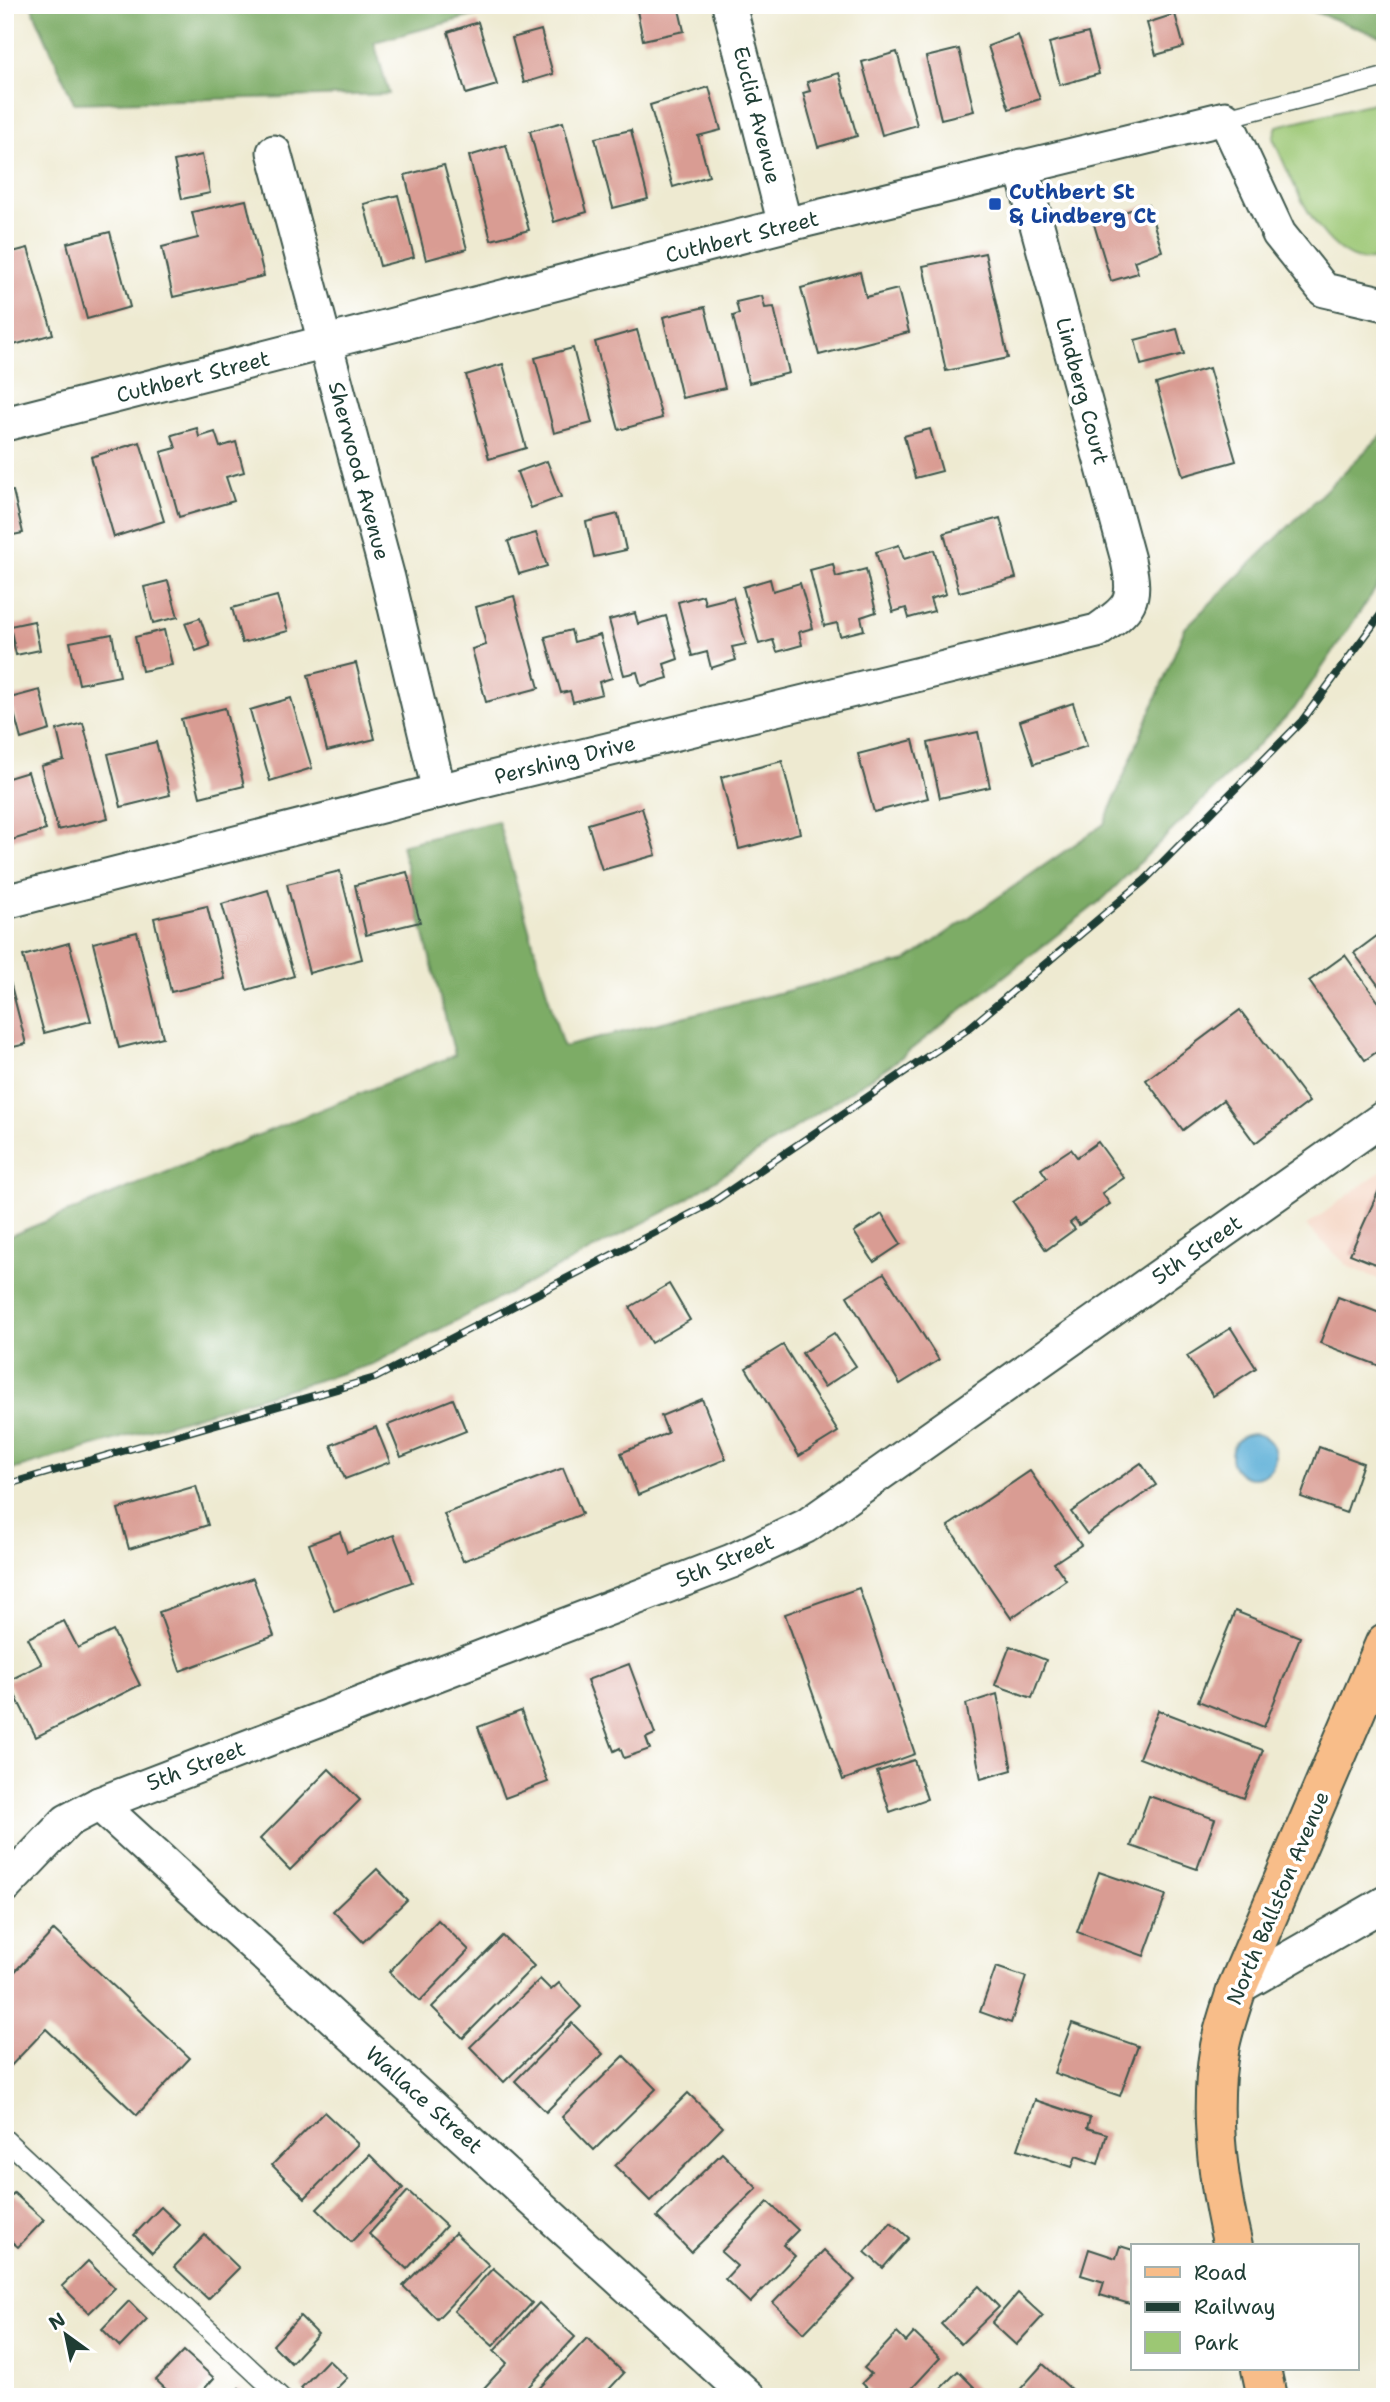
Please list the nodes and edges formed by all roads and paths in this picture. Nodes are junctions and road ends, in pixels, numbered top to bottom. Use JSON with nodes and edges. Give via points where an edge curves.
{"nodes":[{"id":1,"x":729,"y":5,"type":"edge"},
{"id":2,"x":1385,"y":77,"type":"edge"},
{"id":3,"x":1225,"y":118,"type":"junction"},
{"id":4,"x":274,"y":152,"type":"dead end"},
{"id":5,"x":1021,"y":166,"type":"junction"},
{"id":6,"x":785,"y":225,"type":"junction"},
{"id":7,"x":1385,"y":304,"type":"edge"},
{"id":8,"x":326,"y":344,"type":"junction"},
{"id":9,"x":5,"y":424,"type":"edge"},
{"id":10,"x":1122,"y":614,"type":"joint"},
{"id":11,"x":439,"y":791,"type":"junction"},
{"id":12,"x":5,"y":902,"type":"edge"},
{"id":13,"x":1385,"y":1117,"type":"edge"},
{"id":14,"x":1385,"y":1643,"type":"edge"},
{"id":15,"x":99,"y":1804,"type":"junction"},
{"id":16,"x":5,"y":1886,"type":"edge"},
{"id":17,"x":1385,"y":1903,"type":"edge"},
{"id":18,"x":1237,"y":1988,"type":"junction"},
{"id":19,"x":5,"y":2139,"type":"edge"},
{"id":20,"x":1232,"y":2244,"type":"edge"},
{"id":21,"x":1261,"y":2370,"type":"edge"},
{"id":22,"x":281,"y":2397,"type":"edge"},
{"id":23,"x":749,"y":2397,"type":"edge"},
{"id":24,"x":1267,"y":2397,"type":"edge"}],
"edges":[{"from":1,"to":6,"type":"street","name":"Euclid Avenue"},
{"from":2,"to":3,"type":"lane"},
{"from":3,"to":5,"type":"street","name":"Cuthbert Street"},
{"from":3,"to":7,"type":"street","via":[[1279,234],[1324,290]]},
{"from":4,"to":8,"type":"street","name":"Sherwood Avenue"},
{"from":5,"to":6,"type":"street","name":"Cuthbert Street"},
{"from":5,"to":10,"type":"street","name":"Lindberg Court","via":[[1128,560],[1134,589]]},
{"from":6,"to":8,"type":"street","name":"Cuthbert Street"},
{"from":8,"to":9,"type":"street","name":"Cuthbert Street"},
{"from":8,"to":11,"type":"street","name":"Sherwood Avenue"},
{"from":10,"to":11,"type":"street","name":"Pershing Drive","via":[[1097,631]]},
{"from":11,"to":12,"type":"street","name":"Pershing Drive"},
{"from":13,"to":15,"type":"street","name":"5th Street","via":[[806,1526],[732,1561]]},
{"from":14,"to":18,"type":"main road","name":"North Ballston Avenue"},
{"from":15,"to":16,"type":"street","name":"5th Street","via":[[68,1821]]},
{"from":15,"to":23,"type":"street","name":"Wallace Street"},
{"from":17,"to":18,"type":"street"},
{"from":18,"to":20,"type":"main road","name":"North Ballston Avenue","via":[[1220,2046],[1215,2119],[1224,2210]]},
{"from":19,"to":22,"type":"lane"},
{"from":21,"to":24,"type":"main road"}]}
